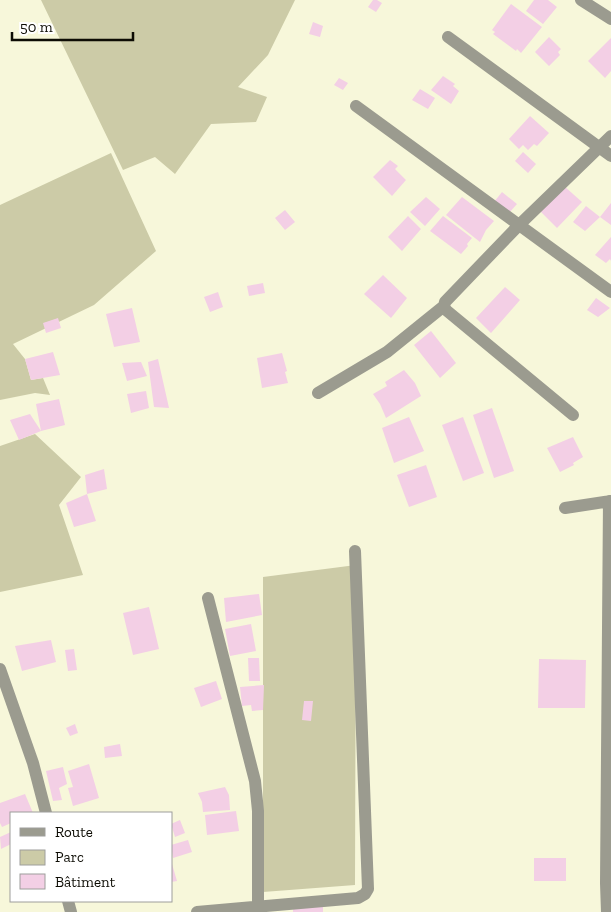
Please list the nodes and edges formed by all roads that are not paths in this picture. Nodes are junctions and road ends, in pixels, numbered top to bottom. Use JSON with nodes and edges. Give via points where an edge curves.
{"nodes":[{"id":1,"x":581,"y":0,"type":"edge"},
{"id":2,"x":611,"y":19,"type":"edge"},
{"id":3,"x":448,"y":37,"type":"dead end"},
{"id":4,"x":356,"y":106,"type":"dead end"},
{"id":5,"x":611,"y":136,"type":"edge"},
{"id":6,"x":599,"y":147,"type":"junction"},
{"id":7,"x":611,"y":156,"type":"edge"},
{"id":8,"x":518,"y":226,"type":"junction"},
{"id":9,"x":611,"y":292,"type":"edge"},
{"id":10,"x":444,"y":306,"type":"junction"},
{"id":11,"x":318,"y":393,"type":"dead end"},
{"id":12,"x":573,"y":415,"type":"dead end"},
{"id":13,"x":610,"y":501,"type":"edge"},
{"id":14,"x":565,"y":508,"type":"dead end"},
{"id":15,"x":355,"y":551,"type":"dead end"},
{"id":16,"x":208,"y":598,"type":"dead end"},
{"id":17,"x":0,"y":669,"type":"edge"},
{"id":18,"x":46,"y":812,"type":"edge"},
{"id":19,"x":337,"y":906,"type":"edge"},
{"id":20,"x":258,"y":907,"type":"junction"},
{"id":21,"x":197,"y":912,"type":"edge"},
{"id":22,"x":607,"y":912,"type":"edge"}],
"edges":[{"from":1,"to":2,"type":"street"},
{"from":3,"to":6,"type":"street"},
{"from":4,"to":8,"type":"street"},
{"from":5,"to":6,"type":"street"},
{"from":6,"to":7,"type":"street"},
{"from":6,"to":8,"type":"street"},
{"from":8,"to":9,"type":"street"},
{"from":8,"to":10,"type":"street","via":[[444,302]]},
{"from":10,"to":11,"type":"street","via":[[386,352]]},
{"from":10,"to":12,"type":"street"},
{"from":13,"to":14,"type":"street"},
{"from":13,"to":22,"type":"street"},
{"from":15,"to":19,"type":"street","via":[[368,889],[358,898]]},
{"from":16,"to":20,"type":"street","via":[[255,781]]},
{"from":17,"to":18,"type":"street","via":[[33,763]]},
{"from":19,"to":20,"type":"street"},
{"from":20,"to":21,"type":"street"}]}
